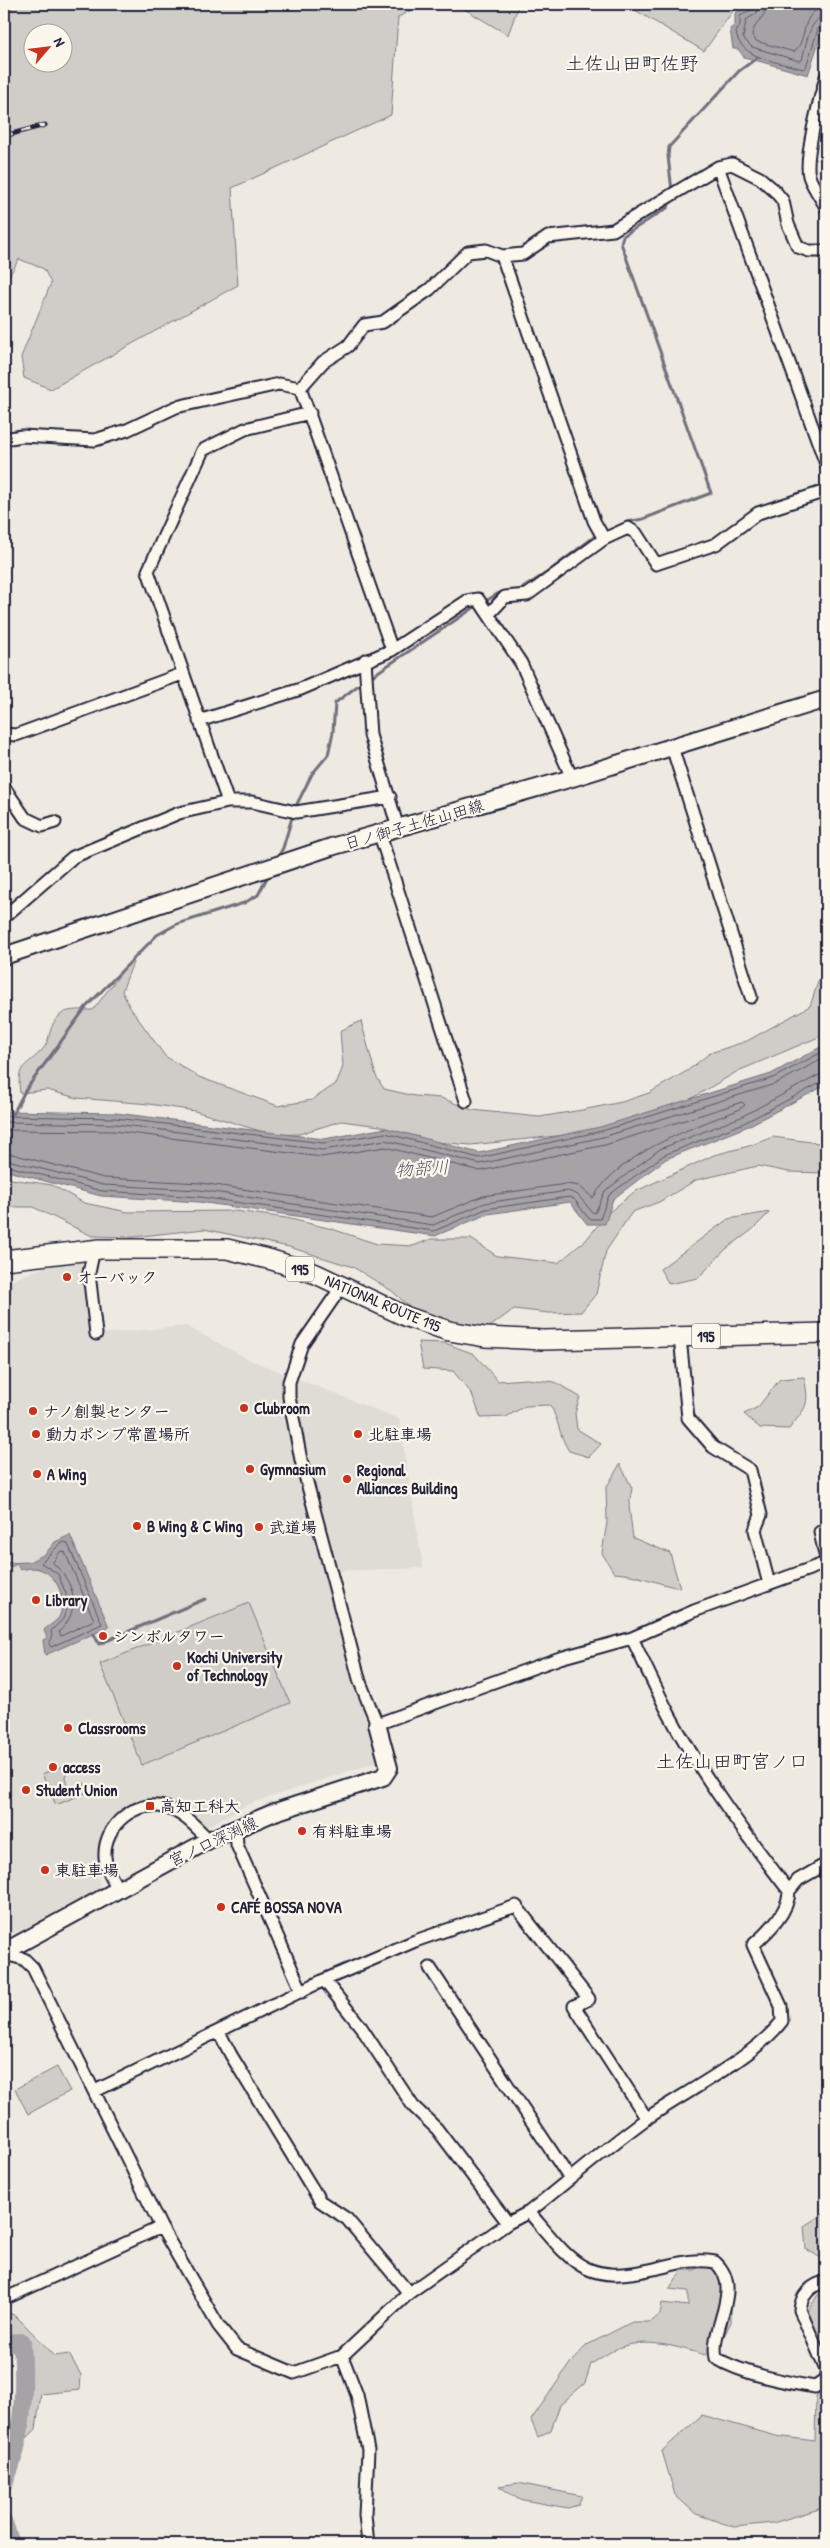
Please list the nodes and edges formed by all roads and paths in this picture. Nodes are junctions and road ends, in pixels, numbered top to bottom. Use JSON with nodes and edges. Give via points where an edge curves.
{"nodes":[{"id":1,"x":826,"y":77,"type":"edge"},
{"id":2,"x":718,"y":167,"type":"junction"},
{"id":3,"x":826,"y":207,"type":"edge"},
{"id":4,"x":826,"y":251,"type":"edge"},
{"id":5,"x":502,"y":256,"type":"junction"},
{"id":6,"x":300,"y":388,"type":"junction"},
{"id":7,"x":310,"y":413,"type":"junction"},
{"id":8,"x":4,"y":439,"type":"edge"},
{"id":9,"x":826,"y":464,"type":"edge"},
{"id":10,"x":826,"y":492,"type":"edge"},
{"id":11,"x":604,"y":539,"type":"junction"},
{"id":12,"x":488,"y":612,"type":"junction"},
{"id":13,"x":392,"y":650,"type":"junction"},
{"id":14,"x":365,"y":660,"type":"junction"},
{"id":15,"x":182,"y":674,"type":"junction"},
{"id":16,"x":826,"y":700,"type":"edge"},
{"id":17,"x":199,"y":721,"type":"junction"},
{"id":18,"x":4,"y":734,"type":"edge"},
{"id":19,"x":672,"y":747,"type":"junction"},
{"id":20,"x":572,"y":778,"type":"junction"},
{"id":21,"x":4,"y":787,"type":"edge"},
{"id":22,"x":390,"y":796,"type":"junction"},
{"id":23,"x":228,"y":802,"type":"junction"},
{"id":24,"x":54,"y":822,"type":"dead end"},
{"id":25,"x":398,"y":828,"type":"junction"},
{"id":26,"x":380,"y":835,"type":"junction"},
{"id":27,"x":4,"y":917,"type":"edge"},
{"id":28,"x":4,"y":956,"type":"edge"},
{"id":29,"x":752,"y":997,"type":"dead end"},
{"id":30,"x":466,"y":1101,"type":"dead end"},
{"id":31,"x":94,"y":1249,"type":"junction"},
{"id":32,"x":4,"y":1260,"type":"edge"},
{"id":33,"x":342,"y":1286,"type":"junction"},
{"id":34,"x":826,"y":1332,"type":"edge"},
{"id":35,"x":96,"y":1334,"type":"dead end"},
{"id":36,"x":680,"y":1337,"type":"junction"},
{"id":37,"x":820,"y":1532,"type":"dead end"},
{"id":38,"x":826,"y":1558,"type":"edge"},
{"id":39,"x":769,"y":1584,"type":"junction"},
{"id":40,"x":632,"y":1638,"type":"junction"},
{"id":41,"x":377,"y":1724,"type":"junction"},
{"id":42,"x":236,"y":1828,"type":"junction"},
{"id":43,"x":210,"y":1840,"type":"junction"},
{"id":44,"x":826,"y":1864,"type":"edge"},
{"id":45,"x":118,"y":1889,"type":"junction"},
{"id":46,"x":789,"y":1890,"type":"junction"},
{"id":47,"x":4,"y":1953,"type":"edge"},
{"id":48,"x":430,"y":1968,"type":"dead end"},
{"id":49,"x":324,"y":1980,"type":"junction"},
{"id":50,"x":302,"y":1992,"type":"junction"},
{"id":51,"x":219,"y":2032,"type":"junction"},
{"id":52,"x":95,"y":2091,"type":"junction"},
{"id":53,"x":647,"y":2119,"type":"junction"},
{"id":54,"x":570,"y":2179,"type":"junction"},
{"id":55,"x":529,"y":2212,"type":"junction"},
{"id":56,"x":508,"y":2223,"type":"junction"},
{"id":57,"x":161,"y":2227,"type":"junction"},
{"id":58,"x":826,"y":2282,"type":"edge"},
{"id":59,"x":409,"y":2293,"type":"junction"},
{"id":60,"x":4,"y":2299,"type":"edge"},
{"id":61,"x":342,"y":2356,"type":"junction"},
{"id":62,"x":826,"y":2370,"type":"edge"},
{"id":63,"x":826,"y":2375,"type":"edge"},
{"id":64,"x":368,"y":2544,"type":"edge"}],
"edges":[{"from":1,"to":3,"type":"street","via":[[809,176]]},
{"from":2,"to":4,"type":"street","via":[[732,164],[760,178],[783,201],[798,247]]},
{"from":2,"to":5,"type":"street","via":[[613,230],[548,237],[523,254]]},
{"from":2,"to":9,"type":"street"},
{"from":5,"to":6,"type":"street","via":[[486,250],[468,252],[430,289],[383,322],[364,325],[348,346],[323,362]]},
{"from":5,"to":11,"type":"street","via":[[594,520]]},
{"from":6,"to":7,"type":"street"},
{"from":6,"to":8,"type":"street","via":[[279,384],[176,407],[127,430],[94,440],[22,436]]},
{"from":7,"to":13,"type":"street"},
{"from":7,"to":15,"type":"street","via":[[245,429],[203,450],[148,571]]},
{"from":10,"to":11,"type":"street","via":[[758,513],[716,544],[656,564],[636,533],[628,528]]},
{"from":11,"to":12,"type":"street","via":[[527,595],[505,597]]},
{"from":12,"to":13,"type":"street","via":[[478,599],[467,600]]},
{"from":12,"to":20,"type":"street","via":[[521,663]]},
{"from":13,"to":14,"type":"street"},
{"from":14,"to":17,"type":"street","via":[[301,689]]},
{"from":14,"to":22,"type":"street","via":[[370,736]]},
{"from":15,"to":17,"type":"street"},
{"from":15,"to":18,"type":"street","via":[[16,735]]},
{"from":16,"to":19,"type":"main road","name":"日ノ御子土佐山田線"},
{"from":17,"to":23,"type":"street"},
{"from":19,"to":20,"type":"main road","name":"日ノ御子土佐山田線"},
{"from":19,"to":29,"type":"street"},
{"from":20,"to":25,"type":"main road","name":"日ノ御子土佐山田線"},
{"from":21,"to":24,"type":"street","via":[[25,818],[42,826]]},
{"from":22,"to":23,"type":"street","via":[[296,812],[252,802]]},
{"from":22,"to":25,"type":"street"},
{"from":23,"to":27,"type":"street","via":[[179,813],[73,857]]},
{"from":25,"to":26,"type":"main road","name":"日ノ御子土佐山田線"},
{"from":26,"to":28,"type":"main road","name":"日ノ御子土佐山田線","via":[[331,847]]},
{"from":26,"to":30,"type":"street"},
{"from":31,"to":32,"type":"highway","name":"NATIONAL ROUTE 195","number":"195"},
{"from":31,"to":33,"type":"highway","name":"NATIONAL ROUTE 195","number":"195","via":[[227,1249],[316,1274]]},
{"from":31,"to":35,"type":"street","via":[[89,1273]]},
{"from":33,"to":36,"type":"highway","name":"NATIONAL ROUTE 195","number":"195","via":[[407,1317],[449,1331],[485,1337],[544,1340]]},
{"from":33,"to":41,"type":"street","via":[[302,1344],[289,1382],[289,1397],[301,1460],[360,1682]]},
{"from":34,"to":36,"type":"highway","name":"NATIONAL ROUTE 195","number":"195"},
{"from":36,"to":39,"type":"street","via":[[688,1418],[713,1447],[750,1470],[761,1515],[754,1530]]},
{"from":37,"to":38,"type":"street"},
{"from":38,"to":39,"type":"street"},
{"from":39,"to":40,"type":"street"},
{"from":40,"to":41,"type":"street","via":[[560,1658]]},
{"from":40,"to":46,"type":"street","via":[[669,1714],[706,1775],[749,1839]]},
{"from":41,"to":42,"type":"main road","name":"宮ノ口深渕線","via":[[389,1768],[383,1777]]},
{"from":42,"to":43,"type":"main road","name":"宮ノ口深渕線"},
{"from":42,"to":50,"type":"street","via":[[237,1844]]},
{"from":43,"to":45,"type":"main road","name":"宮ノ口深渕線"},
{"from":43,"to":45,"type":"street","via":[[178,1812],[157,1806],[135,1809],[113,1828],[106,1843],[107,1866]]},
{"from":44,"to":46,"type":"street","via":[[798,1880]]},
{"from":45,"to":47,"type":"main road","name":"宮ノ口深渕線"},
{"from":46,"to":53,"type":"street","via":[[773,1927],[753,1945],[781,2006],[782,2021],[737,2060]]},
{"from":47,"to":52,"type":"street","via":[[24,1959],[33,1968]]},
{"from":48,"to":54,"type":"street"},
{"from":49,"to":50,"type":"street"},
{"from":49,"to":53,"type":"street","via":[[415,1941],[516,1906],[589,1998],[574,2006]]},
{"from":49,"to":56,"type":"street","via":[[361,2027],[413,2106],[438,2129]]},
{"from":50,"to":51,"type":"street"},
{"from":51,"to":52,"type":"street","via":[[152,2061]]},
{"from":51,"to":59,"type":"street","via":[[320,2201],[347,2219]]},
{"from":52,"to":57,"type":"street"},
{"from":53,"to":54,"type":"street"},
{"from":54,"to":55,"type":"street"},
{"from":55,"to":56,"type":"street"},
{"from":55,"to":63,"type":"street","via":[[562,2250],[590,2272],[624,2275],[681,2261],[715,2262],[726,2278],[727,2287],[714,2348],[716,2358],[727,2365],[795,2384],[815,2386]]},
{"from":56,"to":59,"type":"street"},
{"from":57,"to":60,"type":"street"},
{"from":57,"to":61,"type":"street","via":[[218,2325],[236,2349],[294,2373]]},
{"from":58,"to":62,"type":"street","via":[[808,2289],[800,2302],[800,2310]]},
{"from":59,"to":61,"type":"street"},
{"from":61,"to":64,"type":"street","via":[[357,2396],[368,2450],[365,2515]]}]}
